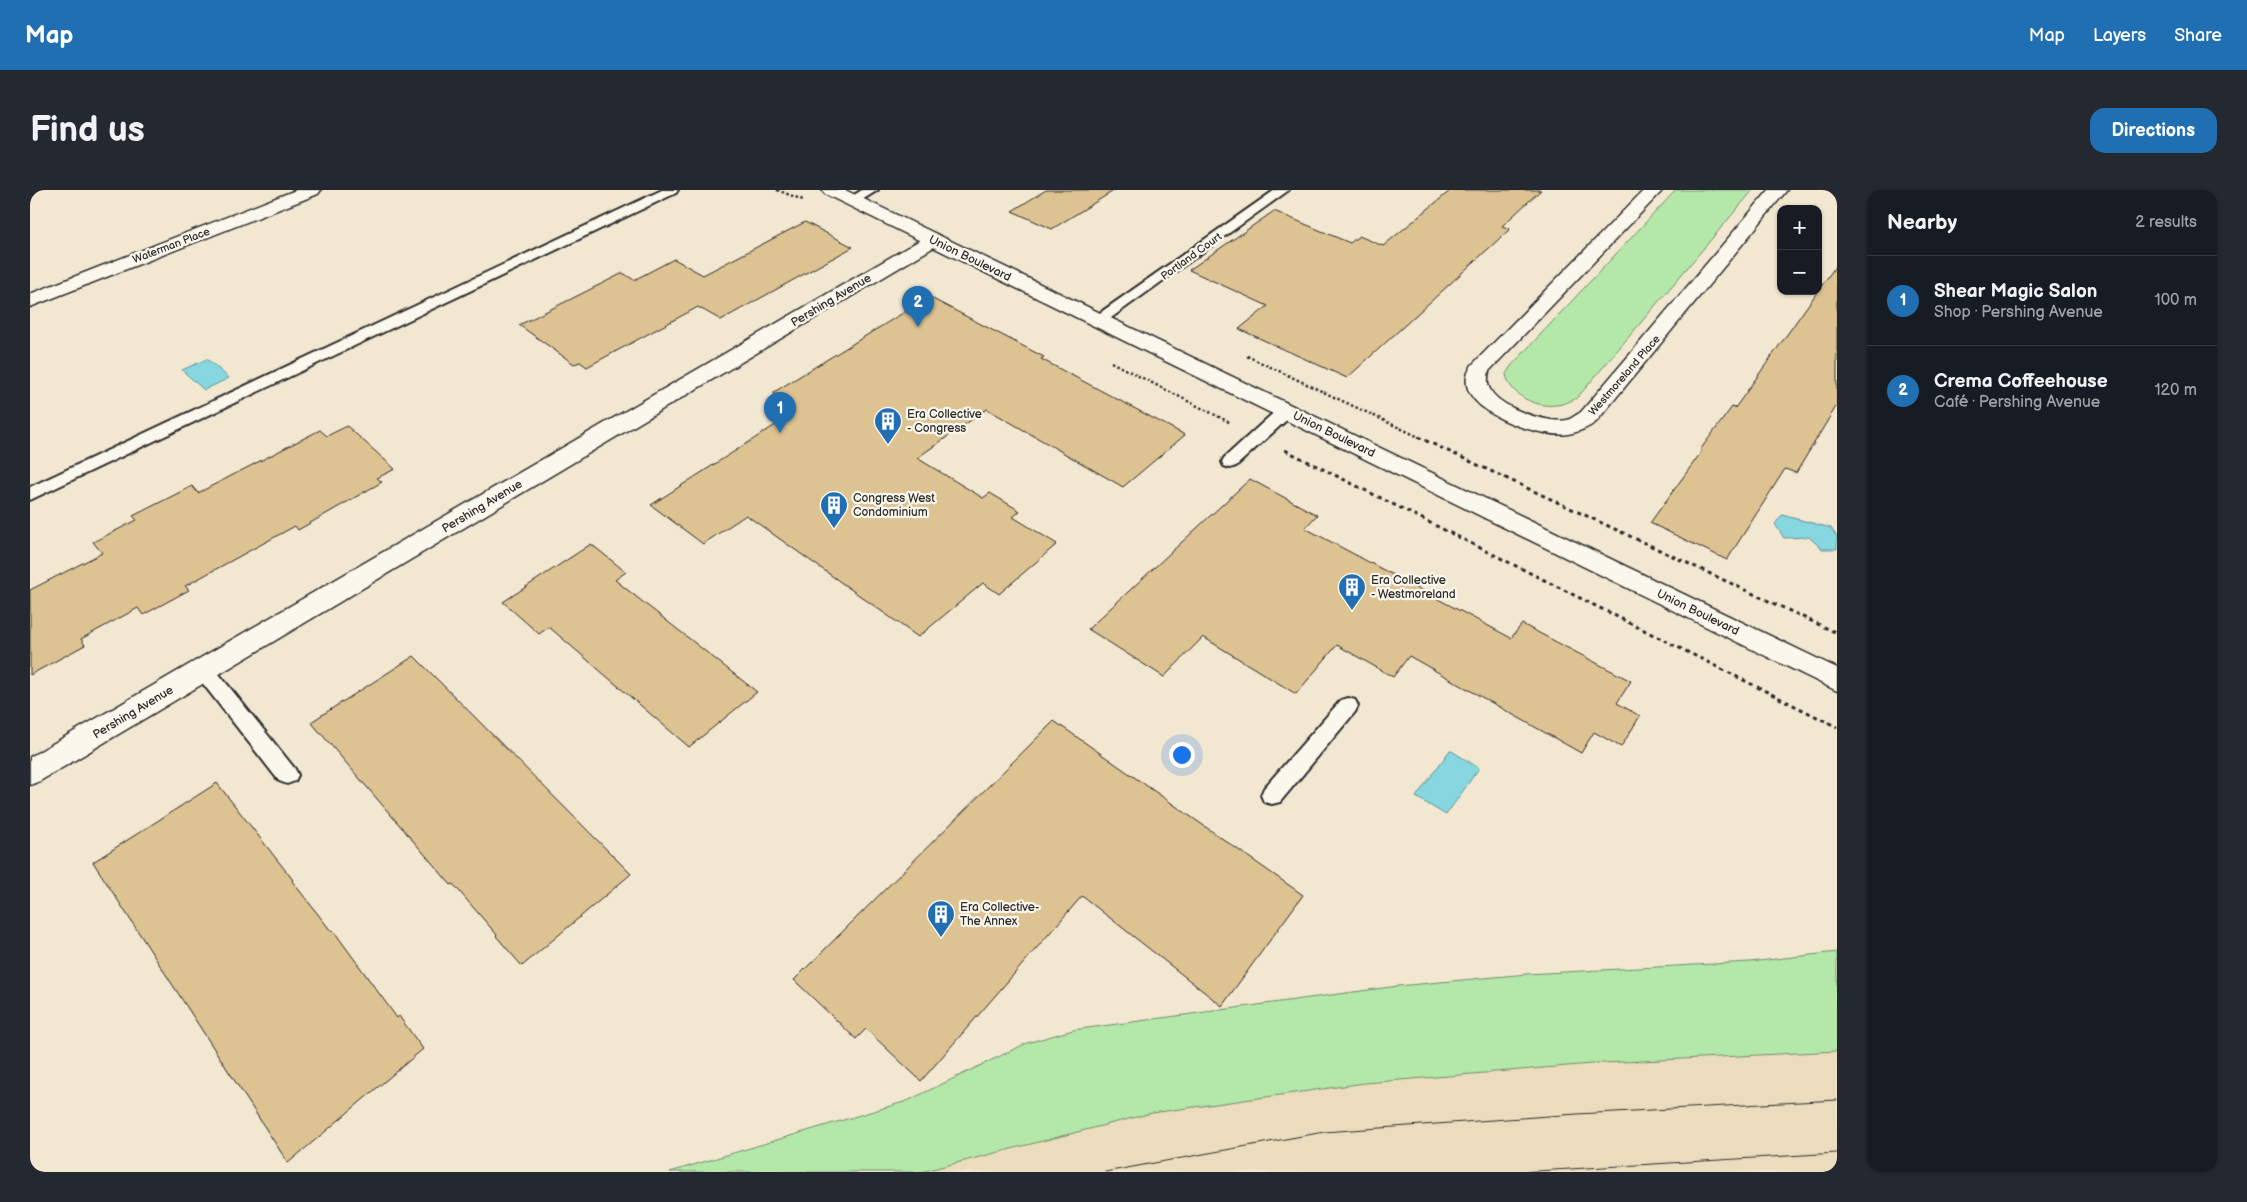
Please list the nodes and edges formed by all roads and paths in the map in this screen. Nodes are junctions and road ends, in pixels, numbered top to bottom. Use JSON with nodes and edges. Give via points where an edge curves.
{"nodes":[{"id":1,"x":312,"y":190,"type":"edge"},
{"id":2,"x":672,"y":190,"type":"edge"},
{"id":3,"x":831,"y":190,"type":"edge"},
{"id":4,"x":872,"y":190,"type":"edge"},
{"id":5,"x":1283,"y":190,"type":"edge"},
{"id":6,"x":1654,"y":190,"type":"edge"},
{"id":7,"x":1778,"y":190,"type":"edge"},
{"id":8,"x":852,"y":200,"type":"junction"},
{"id":9,"x":933,"y":240,"type":"junction"},
{"id":10,"x":30,"y":301,"type":"edge"},
{"id":11,"x":1099,"y":320,"type":"junction"},
{"id":12,"x":1244,"y":355,"type":"dead end"},
{"id":13,"x":1110,"y":361,"type":"dead end"},
{"id":14,"x":1286,"y":411,"type":"junction"},
{"id":15,"x":1258,"y":436,"type":"junction"},
{"id":16,"x":1230,"y":462,"type":"dead end"},
{"id":17,"x":30,"y":494,"type":"edge"},
{"id":18,"x":1837,"y":633,"type":"edge"},
{"id":19,"x":204,"y":670,"type":"junction"},
{"id":20,"x":1837,"y":680,"type":"edge"},
{"id":21,"x":1348,"y":706,"type":"dead end"},
{"id":22,"x":1837,"y":726,"type":"edge"},
{"id":23,"x":30,"y":772,"type":"edge"},
{"id":24,"x":286,"y":775,"type":"dead end"},
{"id":25,"x":1272,"y":795,"type":"dead end"}],
"edges":[{"from":1,"to":10,"type":"street","name":"Waterman Place"},
{"from":2,"to":17,"type":"lane"},
{"from":3,"to":8,"type":"street","name":"Union Boulevard"},
{"from":4,"to":8,"type":"lane"},
{"from":5,"to":11,"type":"lane","name":"Portland Court"},
{"from":6,"to":7,"type":"street","name":"Westmoreland Place","via":[[1484,364],[1478,374],[1478,384],[1492,405],[1530,423],[1548,427],[1567,427],[1587,418]]},
{"from":8,"to":9,"type":"street","name":"Union Boulevard"},
{"from":9,"to":11,"type":"street","name":"Union Boulevard"},
{"from":9,"to":19,"type":"street","name":"Pershing Avenue"},
{"from":11,"to":14,"type":"street","name":"Union Boulevard"},
{"from":12,"to":18,"type":"path"},
{"from":13,"to":15,"type":"path"},
{"from":14,"to":15,"type":"lane"},
{"from":14,"to":20,"type":"street","name":"Union Boulevard"},
{"from":15,"to":16,"type":"lane"},
{"from":15,"to":22,"type":"path"},
{"from":19,"to":23,"type":"street","name":"Pershing Avenue"},
{"from":19,"to":24,"type":"lane"},
{"from":21,"to":25,"type":"lane"}]}
